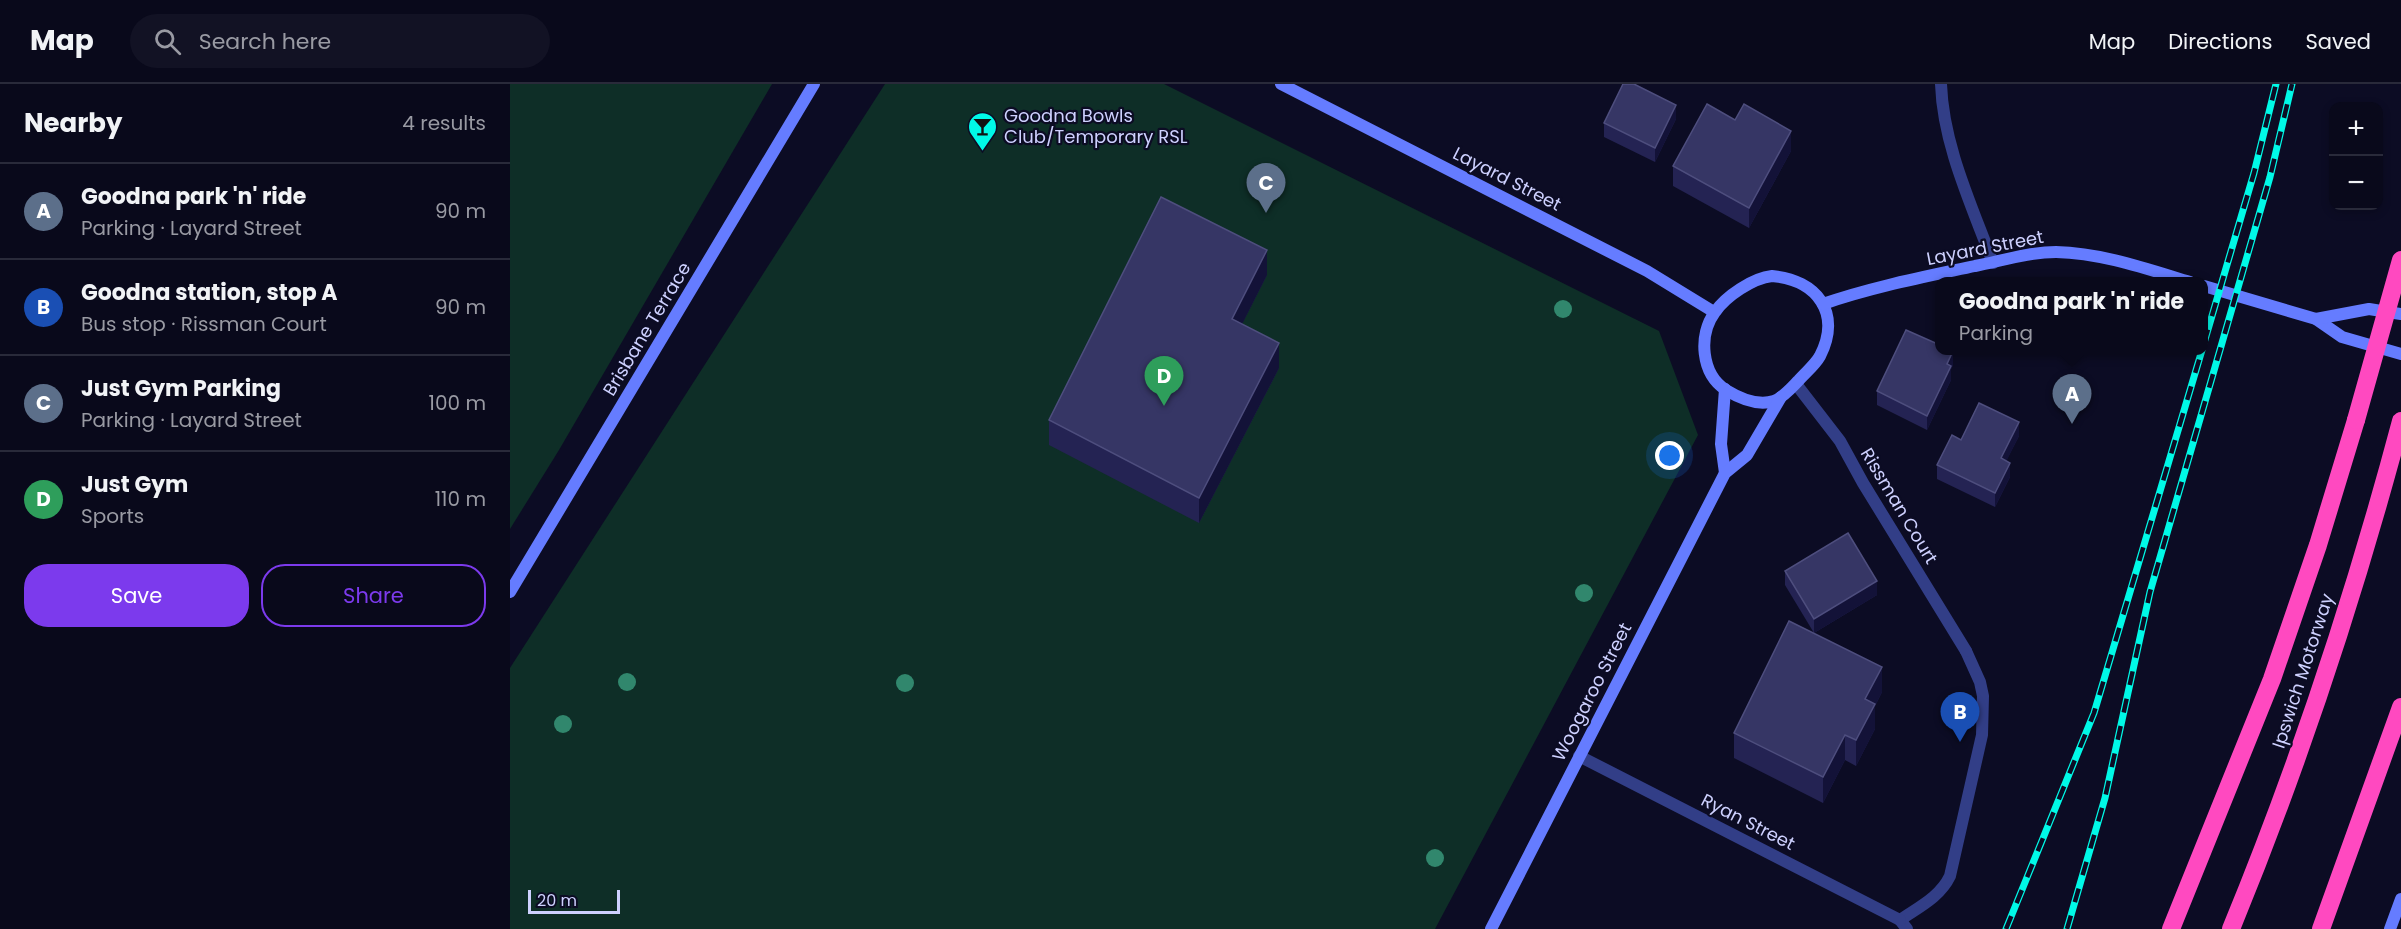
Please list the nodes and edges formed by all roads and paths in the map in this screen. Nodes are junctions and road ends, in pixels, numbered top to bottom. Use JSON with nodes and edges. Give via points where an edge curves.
{"nodes":[{"id":1,"x":814,"y":84,"type":"edge"},
{"id":2,"x":1281,"y":84,"type":"edge"},
{"id":3,"x":1941,"y":84,"type":"edge"},
{"id":4,"x":2401,"y":260,"type":"edge"},
{"id":5,"x":1993,"y":263,"type":"junction"},
{"id":6,"x":2171,"y":277,"type":"edge"},
{"id":7,"x":2208,"y":287,"type":"edge"},
{"id":8,"x":1823,"y":304,"type":"junction"},
{"id":9,"x":1714,"y":312,"type":"junction"},
{"id":10,"x":2401,"y":314,"type":"edge"},
{"id":11,"x":2316,"y":320,"type":"junction"},
{"id":12,"x":2401,"y":354,"type":"edge"},
{"id":13,"x":1796,"y":384,"type":"junction"},
{"id":14,"x":1725,"y":389,"type":"junction"},
{"id":15,"x":1781,"y":397,"type":"junction"},
{"id":16,"x":2400,"y":427,"type":"edge"},
{"id":17,"x":1725,"y":473,"type":"junction"},
{"id":18,"x":510,"y":592,"type":"edge"},
{"id":19,"x":2401,"y":707,"type":"edge"},
{"id":20,"x":1579,"y":756,"type":"junction"},
{"id":21,"x":2401,"y":899,"type":"edge"},
{"id":22,"x":1904,"y":924,"type":"edge"},
{"id":23,"x":1491,"y":929,"type":"edge"},
{"id":24,"x":2171,"y":929,"type":"edge"},
{"id":25,"x":2231,"y":929,"type":"edge"},
{"id":26,"x":2321,"y":929,"type":"edge"},
{"id":27,"x":2390,"y":929,"type":"edge"}],
"edges":[{"from":1,"to":18,"type":"main road","name":"Brisbane Terrace"},
{"from":2,"to":9,"type":"main road","name":"Layard Street","via":[[1647,271]]},
{"from":3,"to":5,"type":"street","via":[[1945,123]]},
{"from":4,"to":24,"type":"highway","bridge":true,"via":[[2318,545],[2272,679]]},
{"from":5,"to":6,"type":"main road","name":"Layard Street","via":[[2054,252],[2085,254]]},
{"from":5,"to":8,"type":"main road","name":"Layard Street"},
{"from":7,"to":11,"type":"main road"},
{"from":8,"to":9,"type":"main road","via":[[1803,284],[1772,276],[1754,280]]},
{"from":8,"to":13,"type":"main road","via":[[1828,325],[1824,345],[1815,363]]},
{"from":9,"to":14,"type":"main road","via":[[1705,339],[1706,360],[1712,376]]},
{"from":10,"to":11,"type":"main road","via":[[2368,309]]},
{"from":11,"to":12,"type":"main road","via":[[2342,337]]},
{"from":13,"to":15,"type":"main road"},
{"from":13,"to":22,"type":"street","name":"Rissman Court","via":[[1840,441],[1966,651],[1983,696],[1982,735],[1950,876],[1944,887]]},
{"from":14,"to":15,"type":"main road","via":[[1758,402]]},
{"from":14,"to":17,"type":"main road"},
{"from":15,"to":17,"type":"main road","name":"Woogaroo Street","via":[[1747,455]]},
{"from":16,"to":25,"type":"highway","name":"Ipswich Motorway","via":[[2328,665]]},
{"from":17,"to":20,"type":"main road","name":"Woogaroo Street"},
{"from":19,"to":26,"type":"highway"},
{"from":20,"to":22,"type":"street","name":"Ryan Street"},
{"from":20,"to":23,"type":"main road","name":"Woogaroo Street"},
{"from":21,"to":27,"type":"main road"}]}
